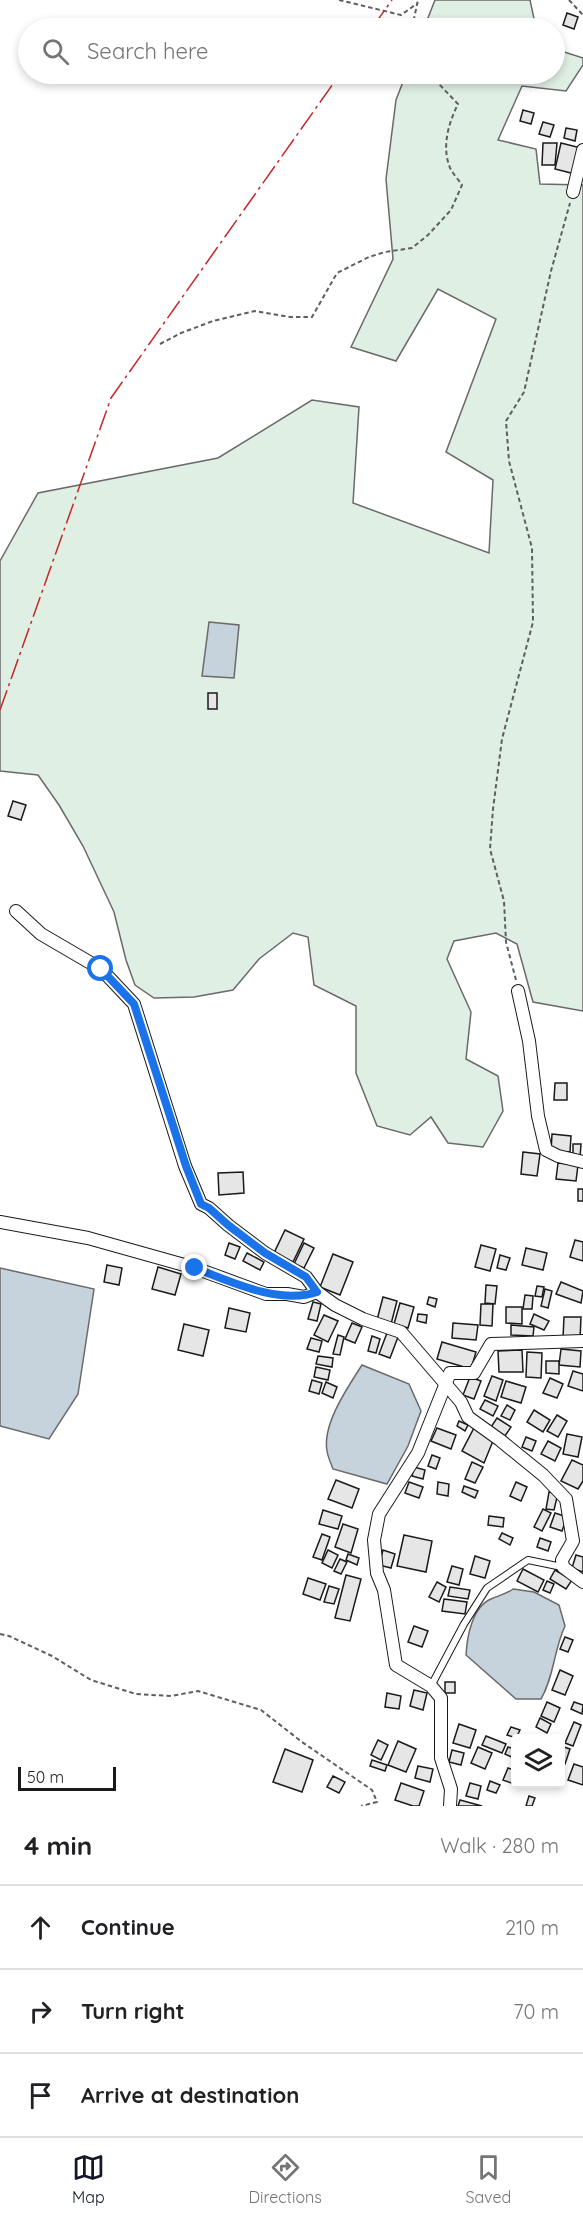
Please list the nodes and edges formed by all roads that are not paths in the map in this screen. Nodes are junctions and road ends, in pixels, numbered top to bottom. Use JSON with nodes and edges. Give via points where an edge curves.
{"nodes":[{"id":1,"x":583,"y":150,"type":"edge"},
{"id":2,"x":573,"y":192,"type":"road end"},
{"id":3,"x":16,"y":911,"type":"dead end"},
{"id":4,"x":518,"y":991,"type":"road end"},
{"id":5,"x":583,"y":1162,"type":"edge"},
{"id":6,"x":0,"y":1222,"type":"edge"},
{"id":7,"x":317,"y":1292,"type":"junction"},
{"id":8,"x":583,"y":1341,"type":"edge"},
{"id":9,"x":563,"y":1567,"type":"junction"},
{"id":10,"x":583,"y":1582,"type":"edge"},
{"id":11,"x":432,"y":1686,"type":"junction"},
{"id":12,"x":450,"y":1806,"type":"edge"}],
"edges":[{"from":1,"to":2,"type":"street"},
{"from":3,"to":7,"type":"street","via":[[41,934],[101,969],[134,1004],[201,1204],[265,1253],[306,1277]]},
{"from":4,"to":5,"type":"street","via":[[546,1150]]},
{"from":6,"to":7,"type":"street","via":[[88,1238],[195,1268],[266,1294],[304,1297]]},
{"from":7,"to":9,"type":"street","via":[[363,1320],[401,1332],[461,1402],[468,1417],[543,1475],[566,1499],[573,1541],[562,1560]]},
{"from":8,"to":11,"type":"street","via":[[491,1344],[474,1373],[450,1373],[418,1453],[379,1514],[374,1540],[377,1573],[384,1590],[396,1665]]},
{"from":9,"to":10,"type":"street"},
{"from":9,"to":11,"type":"lane","via":[[528,1560],[487,1588]]},
{"from":11,"to":12,"type":"street","via":[[441,1698],[441,1758],[451,1789]]}]}
